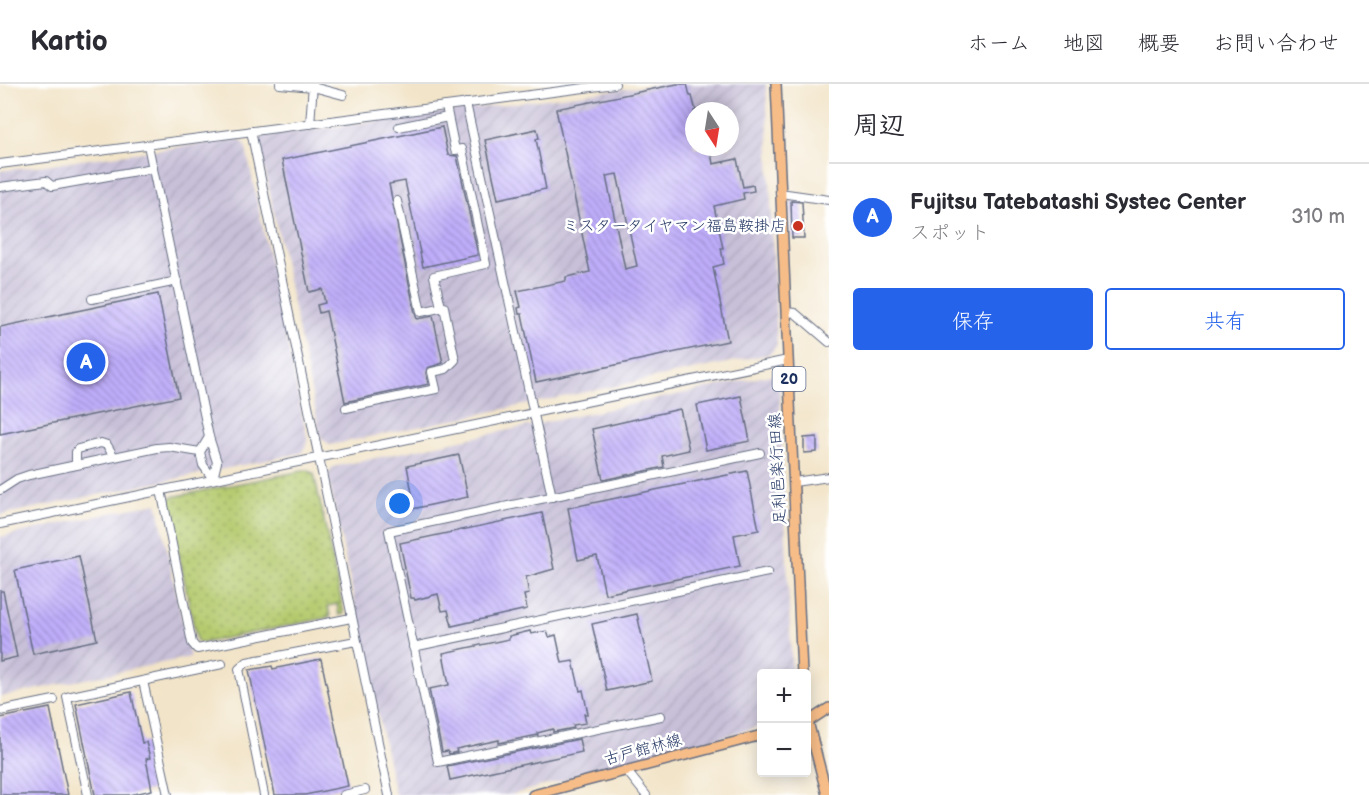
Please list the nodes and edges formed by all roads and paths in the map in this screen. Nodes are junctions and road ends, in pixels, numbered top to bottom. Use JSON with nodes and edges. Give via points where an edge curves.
{"nodes":[{"id":1,"x":280,"y":84,"type":"edge"},
{"id":2,"x":615,"y":84,"type":"edge"},
{"id":3,"x":776,"y":84,"type":"edge"},
{"id":4,"x":313,"y":85,"type":"edge"},
{"id":5,"x":343,"y":95,"type":"dead end"},
{"id":6,"x":466,"y":103,"type":"junction"},
{"id":7,"x":446,"y":106,"type":"junction"},
{"id":8,"x":448,"y":117,"type":"junction"},
{"id":9,"x":310,"y":124,"type":"junction"},
{"id":10,"x":399,"y":127,"type":"dead end"},
{"id":11,"x":251,"y":131,"type":"junction"},
{"id":12,"x":148,"y":145,"type":"junction"},
{"id":13,"x":0,"y":164,"type":"edge"},
{"id":14,"x":153,"y":168,"type":"junction"},
{"id":15,"x":0,"y":187,"type":"edge"},
{"id":16,"x":780,"y":193,"type":"junction"},
{"id":17,"x":829,"y":200,"type":"edge"},
{"id":18,"x":397,"y":201,"type":"dead end"},
{"id":19,"x":177,"y":281,"type":"junction"},
{"id":20,"x":92,"y":298,"type":"dead end"},
{"id":21,"x":441,"y":307,"type":"junction"},
{"id":22,"x":786,"y":312,"type":"junction"},
{"id":23,"x":829,"y":342,"type":"edge"},
{"id":24,"x":788,"y":360,"type":"junction"},
{"id":25,"x":346,"y":408,"type":"dead end"},
{"id":26,"x":534,"y":414,"type":"junction"},
{"id":27,"x":209,"y":437,"type":"junction"},
{"id":28,"x":200,"y":452,"type":"junction"},
{"id":29,"x":760,"y":453,"type":"dead end"},
{"id":30,"x":114,"y":457,"type":"junction"},
{"id":31,"x":318,"y":458,"type":"junction"},
{"id":32,"x":76,"y":465,"type":"junction"},
{"id":33,"x":829,"y":477,"type":"edge"},
{"id":34,"x":213,"y":479,"type":"junction"},
{"id":35,"x":794,"y":482,"type":"junction"},
{"id":36,"x":0,"y":490,"type":"edge"},
{"id":37,"x":161,"y":490,"type":"junction"},
{"id":38,"x":552,"y":497,"type":"junction"},
{"id":39,"x":0,"y":524,"type":"edge"},
{"id":40,"x":768,"y":572,"type":"dead end"},
{"id":41,"x":351,"y":618,"type":"junction"},
{"id":42,"x":356,"y":641,"type":"junction"},
{"id":43,"x":413,"y":646,"type":"junction"},
{"id":44,"x":222,"y":664,"type":"dead end"},
{"id":45,"x":802,"y":669,"type":"edge"},
{"id":46,"x":143,"y":681,"type":"junction"},
{"id":47,"x":54,"y":700,"type":"dead end"},
{"id":48,"x":829,"y":708,"type":"edge"},
{"id":49,"x":0,"y":711,"type":"edge"},
{"id":50,"x":661,"y":716,"type":"dead end"},
{"id":51,"x":811,"y":718,"type":"edge"},
{"id":52,"x":808,"y":723,"type":"edge"},
{"id":53,"x":757,"y":736,"type":"edge"},
{"id":54,"x":626,"y":770,"type":"junction"},
{"id":55,"x":365,"y":790,"type":"dead end"},
{"id":56,"x":88,"y":795,"type":"edge"},
{"id":57,"x":168,"y":795,"type":"edge"},
{"id":58,"x":264,"y":795,"type":"edge"},
{"id":59,"x":344,"y":795,"type":"edge"},
{"id":60,"x":389,"y":795,"type":"edge"},
{"id":61,"x":533,"y":795,"type":"edge"},
{"id":62,"x":646,"y":795,"type":"edge"},
{"id":63,"x":827,"y":795,"type":"edge"}],
"edges":[{"from":1,"to":4,"type":"street"},
{"from":2,"to":6,"type":"street"},
{"from":3,"to":16,"type":"main road","name":"足利邑楽行田線","number":"20"},
{"from":4,"to":5,"type":"street"},
{"from":4,"to":9,"type":"street"},
{"from":6,"to":7,"type":"street"},
{"from":6,"to":26,"type":"street"},
{"from":7,"to":8,"type":"street"},
{"from":7,"to":9,"type":"street"},
{"from":8,"to":10,"type":"street"},
{"from":8,"to":21,"type":"street","via":[[455,150],[462,149],[486,264],[434,276]]},
{"from":9,"to":11,"type":"street"},
{"from":11,"to":12,"type":"street"},
{"from":11,"to":31,"type":"street"},
{"from":12,"to":13,"type":"street"},
{"from":12,"to":14,"type":"street"},
{"from":14,"to":15,"type":"street","via":[[52,186],[46,181]]},
{"from":14,"to":19,"type":"street"},
{"from":16,"to":17,"type":"street"},
{"from":16,"to":22,"type":"main road","name":"足利邑楽行田線","number":"20"},
{"from":18,"to":21,"type":"street","via":[[421,312]]},
{"from":19,"to":20,"type":"street"},
{"from":19,"to":27,"type":"street"},
{"from":21,"to":25,"type":"street","via":[[456,360],[446,369],[432,372],[436,389]]},
{"from":22,"to":23,"type":"street","via":[[795,313]]},
{"from":22,"to":24,"type":"main road","name":"足利邑楽行田線","number":"20"},
{"from":24,"to":26,"type":"street"},
{"from":24,"to":35,"type":"main road","name":"足利邑楽行田線","number":"20"},
{"from":26,"to":31,"type":"street"},
{"from":26,"to":38,"type":"street"},
{"from":27,"to":28,"type":"street"},
{"from":27,"to":34,"type":"street","via":[[217,462]]},
{"from":28,"to":30,"type":"street","via":[[169,447]]},
{"from":28,"to":34,"type":"street"},
{"from":29,"to":38,"type":"street"},
{"from":30,"to":32,"type":"street"},
{"from":30,"to":32,"type":"street","via":[[107,445],[101,443],[78,449]]},
{"from":31,"to":34,"type":"street"},
{"from":31,"to":41,"type":"street"},
{"from":32,"to":36,"type":"street","via":[[29,475]]},
{"from":33,"to":35,"type":"street"},
{"from":34,"to":37,"type":"street"},
{"from":35,"to":45,"type":"main road","name":"足利邑楽行田線","number":"20"},
{"from":37,"to":39,"type":"street"},
{"from":37,"to":41,"type":"street","via":[[192,643],[197,649]]},
{"from":38,"to":43,"type":"street","via":[[389,531]]},
{"from":40,"to":43,"type":"street"},
{"from":41,"to":42,"type":"street"},
{"from":42,"to":58,"type":"street","via":[[247,662],[239,669]]},
{"from":42,"to":60,"type":"street"},
{"from":43,"to":50,"type":"street","via":[[438,762]]},
{"from":44,"to":46,"type":"street"},
{"from":46,"to":56,"type":"street","via":[[67,697]]},
{"from":46,"to":57,"type":"street"},
{"from":47,"to":49,"type":"street"},
{"from":48,"to":51,"type":"main road"},
{"from":52,"to":63,"type":"main road"},
{"from":53,"to":54,"type":"main road","name":"古戸館林線"},
{"from":54,"to":61,"type":"main road","name":"古戸館林線"},
{"from":54,"to":62,"type":"street"},
{"from":55,"to":59,"type":"street"}]}
